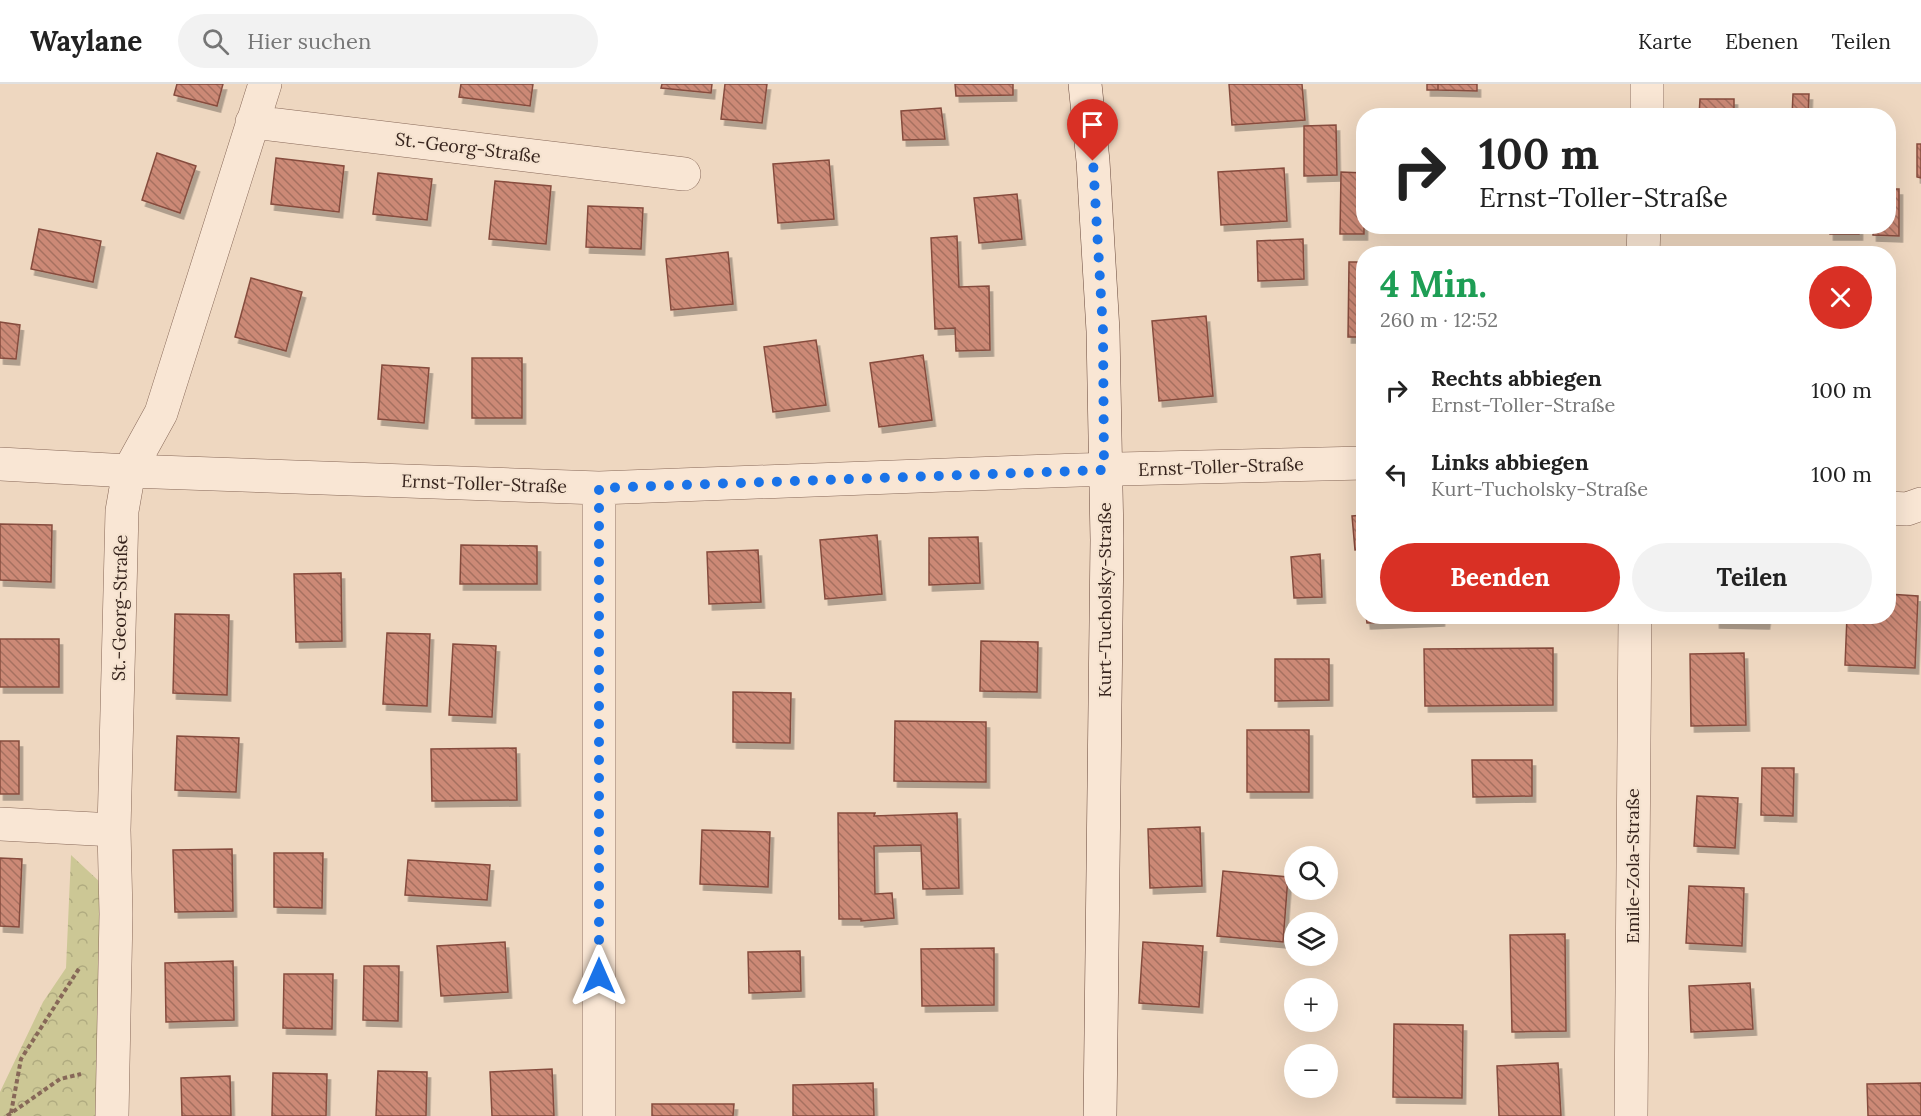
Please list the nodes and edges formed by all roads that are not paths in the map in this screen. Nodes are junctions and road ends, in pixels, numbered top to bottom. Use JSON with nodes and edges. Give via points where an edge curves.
{"nodes":[{"id":1,"x":265,"y":84,"type":"edge"},
{"id":2,"x":1084,"y":84,"type":"edge"},
{"id":3,"x":1647,"y":84,"type":"edge"},
{"id":4,"x":1647,"y":108,"type":"edge"},
{"id":5,"x":252,"y":122,"type":"junction"},
{"id":6,"x":684,"y":174,"type":"dead end"},
{"id":7,"x":1356,"y":463,"type":"edge"},
{"id":8,"x":0,"y":464,"type":"edge"},
{"id":9,"x":1104,"y":470,"type":"junction"},
{"id":10,"x":129,"y":471,"type":"junction"},
{"id":11,"x":599,"y":488,"type":"junction"},
{"id":12,"x":1921,"y":504,"type":"edge"},
{"id":13,"x":1896,"y":508,"type":"edge"},
{"id":14,"x":1635,"y":624,"type":"edge"},
{"id":15,"x":0,"y":824,"type":"edge"},
{"id":16,"x":114,"y":830,"type":"junction"},
{"id":17,"x":112,"y":1116,"type":"edge"},
{"id":18,"x":598,"y":1116,"type":"edge"},
{"id":19,"x":1100,"y":1116,"type":"edge"},
{"id":20,"x":1631,"y":1116,"type":"edge"}],
"edges":[{"from":1,"to":5,"type":"street","name":"St.-Georg-Straße"},
{"from":2,"to":9,"type":"street","name":"Kurt-Tucholsky-Straße","via":[[1093,161],[1103,331]]},
{"from":3,"to":4,"type":"street"},
{"from":5,"to":6,"type":"street","name":"St.-Georg-Straße"},
{"from":5,"to":10,"type":"street","name":"St.-Georg-Straße","via":[[161,413]]},
{"from":7,"to":9,"type":"street","name":"Ernst-Toller-Straße"},
{"from":8,"to":10,"type":"street","name":"Ernst-Toller-Straße"},
{"from":9,"to":11,"type":"street","name":"Ernst-Toller-Straße"},
{"from":9,"to":19,"type":"street","name":"Kurt-Tucholsky-Straße","via":[[1107,540]]},
{"from":10,"to":11,"type":"street","name":"Ernst-Toller-Straße"},
{"from":10,"to":16,"type":"street","name":"St.-Georg-Straße","via":[[122,511]]},
{"from":11,"to":18,"type":"street"},
{"from":12,"to":13,"type":"street"},
{"from":14,"to":20,"type":"street","name":"Emile-Zola-Straße"},
{"from":15,"to":16,"type":"street"},
{"from":16,"to":17,"type":"street","name":"St.-Georg-Straße"}]}
